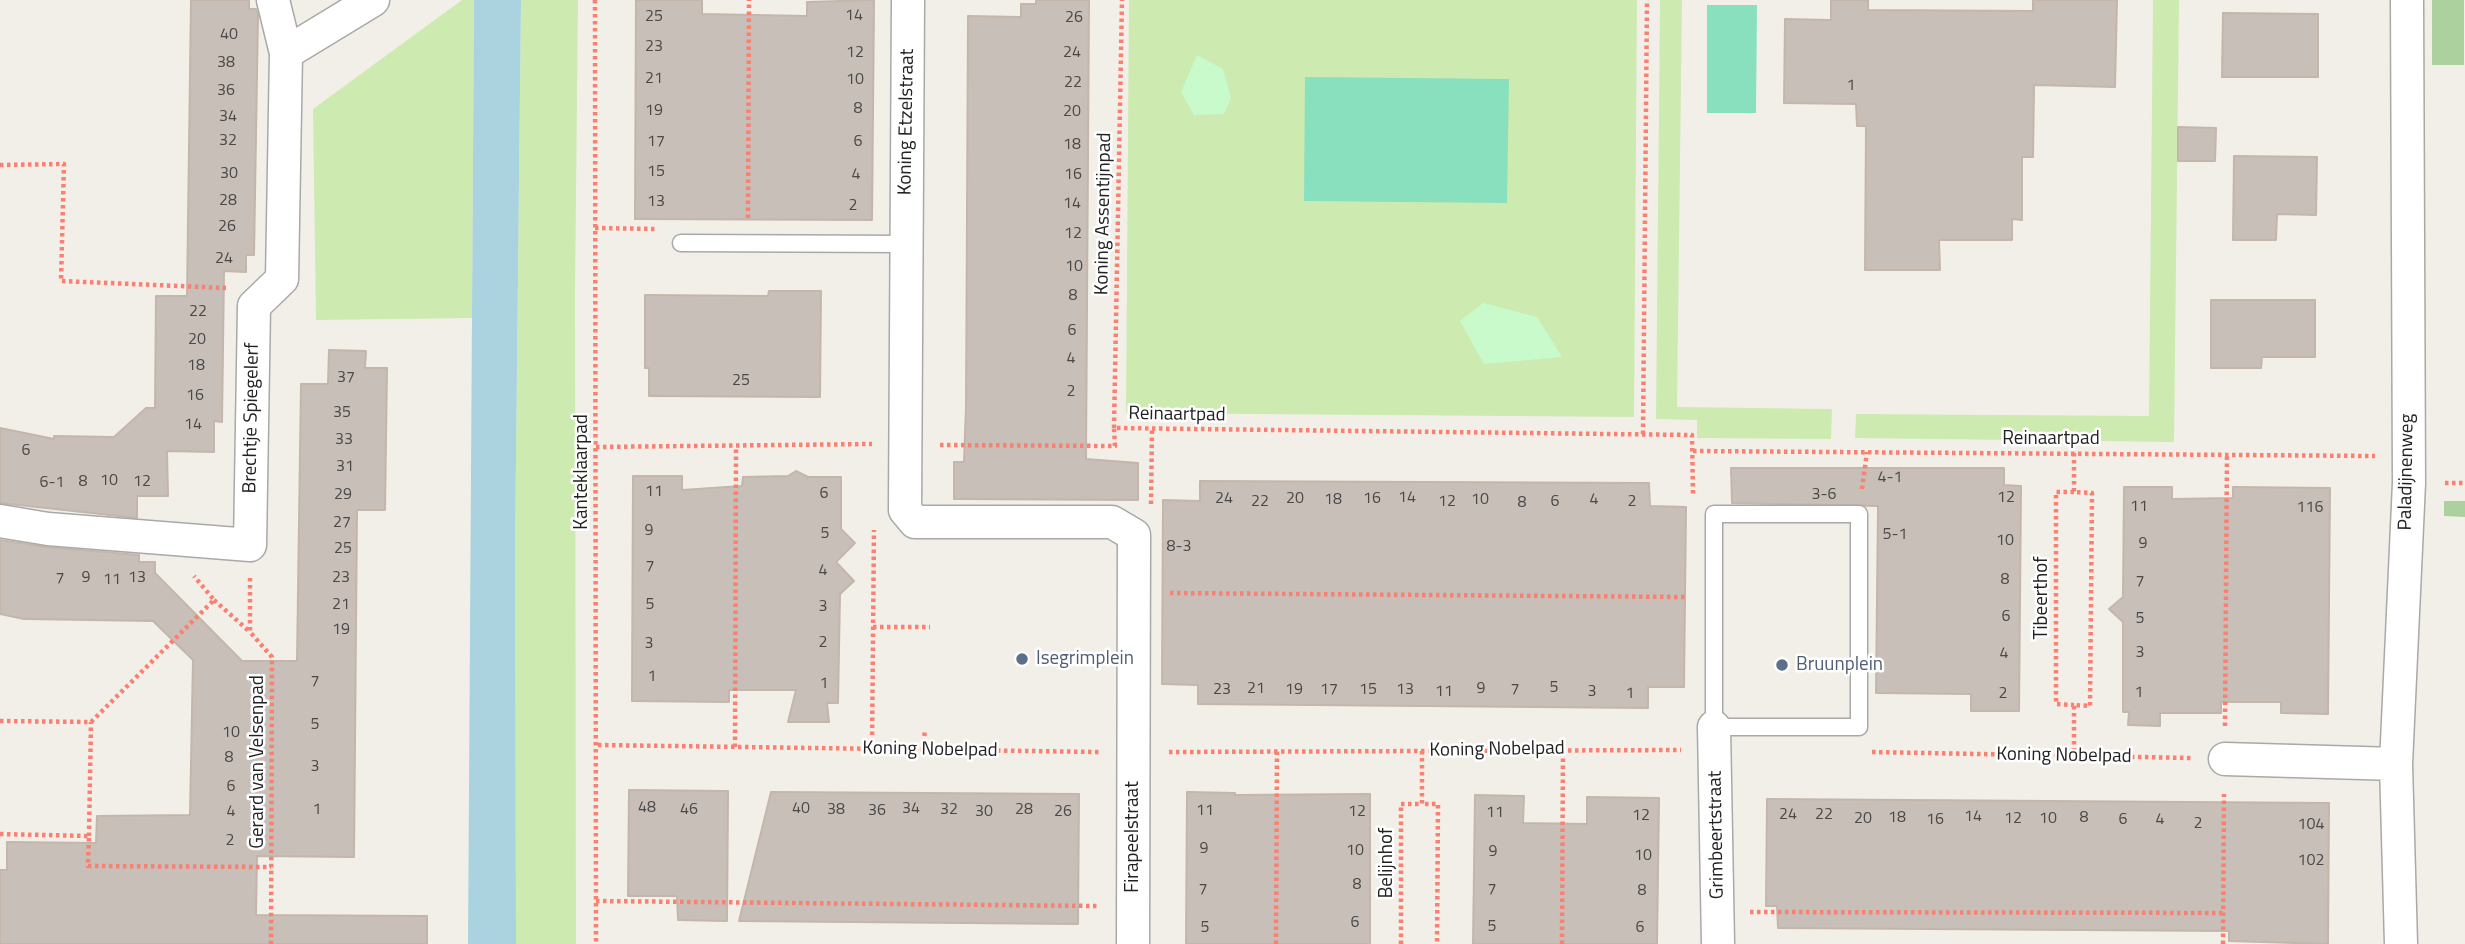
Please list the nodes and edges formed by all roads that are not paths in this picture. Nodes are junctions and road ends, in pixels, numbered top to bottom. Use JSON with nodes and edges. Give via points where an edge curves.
{"nodes":[{"id":1,"x":273,"y":0,"type":"edge"},
{"id":2,"x":373,"y":0,"type":"edge"},
{"id":3,"x":908,"y":0,"type":"edge"},
{"id":4,"x":2407,"y":0,"type":"edge"},
{"id":5,"x":286,"y":53,"type":"junction"},
{"id":6,"x":681,"y":243,"type":"road end"},
{"id":7,"x":905,"y":244,"type":"junction"},
{"id":8,"x":0,"y":521,"type":"edge"},
{"id":9,"x":1715,"y":738,"type":"junction"},
{"id":10,"x":1133,"y":741,"type":"joint"},
{"id":11,"x":2225,"y":759,"type":"road end"},
{"id":12,"x":2396,"y":764,"type":"junction"},
{"id":13,"x":1133,"y":944,"type":"edge"},
{"id":14,"x":1718,"y":944,"type":"edge"},
{"id":15,"x":2401,"y":944,"type":"edge"}],
"edges":[{"from":1,"to":5,"type":"street","name":"Brechtje Spiegelerf"},
{"from":2,"to":5,"type":"street"},
{"from":3,"to":7,"type":"street","name":"Koning Etzelstraat"},
{"from":4,"to":12,"type":"street","name":"Paladijnenweg","via":[[2409,456]]},
{"from":5,"to":8,"type":"street","name":"Brechtje Spiegelerf","via":[[282,279],[254,306],[250,545]]},
{"from":6,"to":7,"type":"lane"},
{"from":7,"to":10,"type":"street","name":"Koning Etzelstraat","via":[[891,444],[905,510],[915,522],[1112,522],[1134,535]]},
{"from":9,"to":9,"type":"lane","via":[[1714,514],[1859,514],[1859,727]]},
{"from":9,"to":14,"type":"street","name":"Grimbeertstraat"},
{"from":10,"to":13,"type":"street","name":"Firapeelstraat"},
{"from":11,"to":12,"type":"street"},
{"from":12,"to":15,"type":"street","name":"Paladijnenweg"}]}
